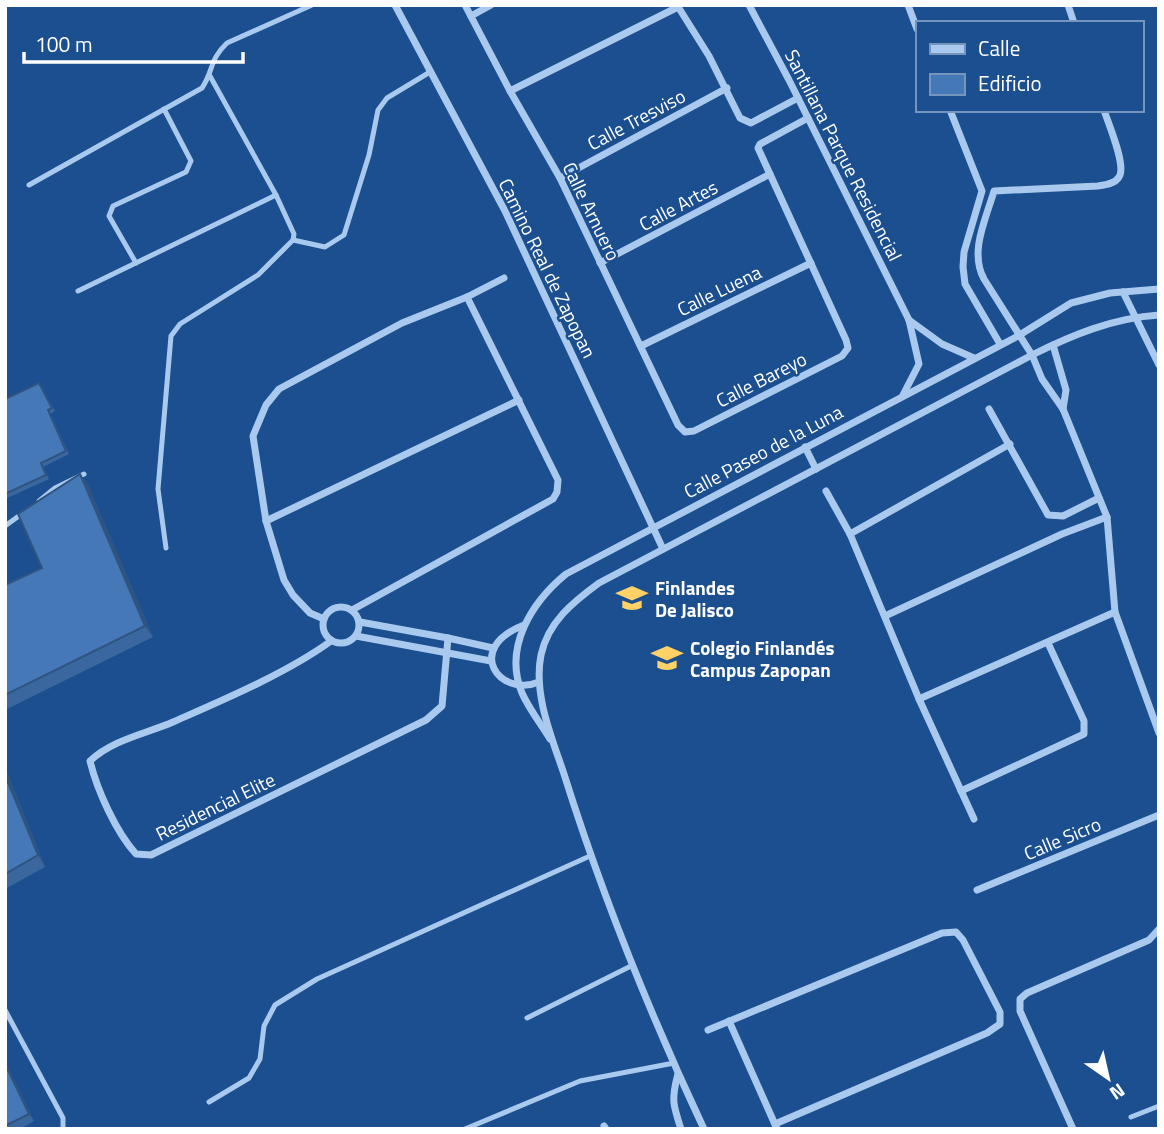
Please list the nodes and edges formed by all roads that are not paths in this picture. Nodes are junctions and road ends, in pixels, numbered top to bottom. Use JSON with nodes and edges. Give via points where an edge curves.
{"nodes":[{"id":1,"x":312,"y":5,"type":"edge"},
{"id":2,"x":395,"y":5,"type":"edge"},
{"id":3,"x":465,"y":5,"type":"edge"},
{"id":4,"x":491,"y":5,"type":"edge"},
{"id":5,"x":749,"y":5,"type":"edge"},
{"id":6,"x":908,"y":5,"type":"edge"},
{"id":7,"x":678,"y":6,"type":"edge"},
{"id":8,"x":471,"y":16,"type":"junction"},
{"id":9,"x":916,"y":26,"type":"edge"},
{"id":10,"x":430,"y":72,"type":"junction"},
{"id":11,"x":210,"y":76,"type":"junction"},
{"id":12,"x":727,"y":88,"type":"junction"},
{"id":13,"x":510,"y":92,"type":"junction"},
{"id":14,"x":798,"y":97,"type":"junction"},
{"id":15,"x":164,"y":110,"type":"junction"},
{"id":16,"x":951,"y":112,"type":"edge"},
{"id":17,"x":1105,"y":112,"type":"edge"},
{"id":18,"x":808,"y":118,"type":"junction"},
{"id":19,"x":770,"y":174,"type":"junction"},
{"id":20,"x":560,"y":177,"type":"junction"},
{"id":21,"x":29,"y":185,"type":"dead end"},
{"id":22,"x":276,"y":195,"type":"junction"},
{"id":23,"x":293,"y":240,"type":"junction"},
{"id":24,"x":136,"y":263,"type":"junction"},
{"id":25,"x":600,"y":263,"type":"junction"},
{"id":26,"x":811,"y":263,"type":"junction"},
{"id":27,"x":504,"y":278,"type":"dead end"},
{"id":28,"x":1159,"y":289,"type":"edge"},
{"id":29,"x":78,"y":291,"type":"dead end"},
{"id":30,"x":1123,"y":292,"type":"junction"},
{"id":31,"x":467,"y":297,"type":"junction"},
{"id":32,"x":1159,"y":315,"type":"edge"},
{"id":33,"x":1134,"y":316,"type":"junction"},
{"id":34,"x":909,"y":320,"type":"junction"},
{"id":35,"x":1018,"y":335,"type":"junction"},
{"id":36,"x":1000,"y":344,"type":"junction"},
{"id":37,"x":1053,"y":345,"type":"junction"},
{"id":38,"x":640,"y":346,"type":"junction"},
{"id":39,"x":1032,"y":355,"type":"junction"},
{"id":40,"x":974,"y":358,"type":"junction"},
{"id":41,"x":1159,"y":365,"type":"edge"},
{"id":42,"x":903,"y":395,"type":"junction"},
{"id":43,"x":519,"y":400,"type":"junction"},
{"id":44,"x":989,"y":409,"type":"dead end"},
{"id":45,"x":1063,"y":409,"type":"junction"},
{"id":46,"x":685,"y":432,"type":"joint"},
{"id":47,"x":1010,"y":444,"type":"junction"},
{"id":48,"x":805,"y":447,"type":"junction"},
{"id":49,"x":816,"y":469,"type":"junction"},
{"id":50,"x":84,"y":474,"type":"dead end"},
{"id":51,"x":826,"y":491,"type":"dead end"},
{"id":52,"x":1099,"y":498,"type":"junction"},
{"id":53,"x":34,"y":504,"type":"edge"},
{"id":54,"x":25,"y":511,"type":"edge"},
{"id":55,"x":1107,"y":517,"type":"junction"},
{"id":56,"x":266,"y":521,"type":"junction"},
{"id":57,"x":5,"y":526,"type":"edge"},
{"id":58,"x":653,"y":527,"type":"junction"},
{"id":59,"x":849,"y":534,"type":"junction"},
{"id":60,"x":166,"y":548,"type":"dead end"},
{"id":61,"x":663,"y":549,"type":"junction"},
{"id":62,"x":352,"y":610,"type":"junction"},
{"id":63,"x":1115,"y":612,"type":"junction"},
{"id":64,"x":885,"y":616,"type":"junction"},
{"id":65,"x":324,"y":619,"type":"junction"},
{"id":66,"x":359,"y":622,"type":"junction"},
{"id":67,"x":524,"y":625,"type":"junction"},
{"id":68,"x":356,"y":636,"type":"junction"},
{"id":69,"x":448,"y":638,"type":"junction"},
{"id":70,"x":331,"y":641,"type":"junction"},
{"id":71,"x":1048,"y":643,"type":"junction"},
{"id":72,"x":493,"y":648,"type":"junction"},
{"id":73,"x":447,"y":653,"type":"junction"},
{"id":74,"x":491,"y":662,"type":"junction"},
{"id":75,"x":540,"y":682,"type":"junction"},
{"id":76,"x":519,"y":686,"type":"junction"},
{"id":77,"x":919,"y":699,"type":"junction"},
{"id":78,"x":1158,"y":730,"type":"edge"},
{"id":79,"x":555,"y":746,"type":"junction"},
{"id":80,"x":961,"y":791,"type":"junction"},
{"id":81,"x":1159,"y":815,"type":"edge"},
{"id":82,"x":974,"y":819,"type":"dead end"},
{"id":83,"x":590,"y":856,"type":"junction"},
{"id":84,"x":977,"y":890,"type":"dead end"},
{"id":85,"x":1159,"y":929,"type":"edge"},
{"id":86,"x":633,"y":965,"type":"junction"},
{"id":87,"x":5,"y":1010,"type":"edge"},
{"id":88,"x":527,"y":1018,"type":"dead end"},
{"id":89,"x":729,"y":1021,"type":"junction"},
{"id":90,"x":708,"y":1030,"type":"dead end"},
{"id":91,"x":674,"y":1063,"type":"junction"},
{"id":92,"x":678,"y":1074,"type":"junction"},
{"id":93,"x":209,"y":1102,"type":"dead end"},
{"id":94,"x":1159,"y":1106,"type":"edge"},
{"id":95,"x":1131,"y":1118,"type":"dead end"},
{"id":96,"x":776,"y":1126,"type":"edge"},
{"id":97,"x":63,"y":1129,"type":"edge"},
{"id":98,"x":465,"y":1129,"type":"edge"},
{"id":99,"x":681,"y":1129,"type":"edge"},
{"id":100,"x":704,"y":1129,"type":"edge"},
{"id":101,"x":1073,"y":1129,"type":"edge"}],
"edges":[{"from":1,"to":11,"type":"lane","via":[[227,43],[216,54]]},
{"from":2,"to":10,"type":"street","name":"Camino Real de Zapopan"},
{"from":3,"to":8,"type":"street","name":"Calle Arnuero"},
{"from":4,"to":8,"type":"street"},
{"from":5,"to":14,"type":"street","name":"Santillana Parque Residencial"},
{"from":6,"to":9,"type":"street"},
{"from":7,"to":12,"type":"street"},
{"from":7,"to":13,"type":"street"},
{"from":8,"to":13,"type":"street","name":"Calle Arnuero"},
{"from":10,"to":23,"type":"lane","via":[[387,98],[378,110],[344,235],[325,247]]},
{"from":10,"to":58,"type":"street","name":"Camino Real de Zapopan","via":[[505,211]]},
{"from":11,"to":15,"type":"lane","via":[[202,88]]},
{"from":11,"to":22,"type":"lane"},
{"from":12,"to":14,"type":"street","via":[[740,118],[751,123]]},
{"from":12,"to":20,"type":"street","name":"Calle Tresviso"},
{"from":13,"to":20,"type":"street","name":"Calle Arnuero"},
{"from":14,"to":18,"type":"street","name":"Santillana Parque Residencial"},
{"from":15,"to":21,"type":"lane"},
{"from":15,"to":24,"type":"lane","via":[[191,161],[186,172],[113,206],[109,216]]},
{"from":16,"to":36,"type":"street","via":[[982,191],[964,252],[965,284]]},
{"from":17,"to":35,"type":"street","via":[[1122,169],[1112,183],[994,191],[976,255],[978,268]]},
{"from":18,"to":19,"type":"street","via":[[760,144]]},
{"from":18,"to":34,"type":"street","name":"Santillana Parque Residencial"},
{"from":19,"to":25,"type":"street","name":"Calle Artes"},
{"from":19,"to":26,"type":"street"},
{"from":20,"to":25,"type":"street","name":"Calle Arnuero"},
{"from":22,"to":23,"type":"lane"},
{"from":22,"to":24,"type":"lane"},
{"from":23,"to":60,"type":"lane","via":[[258,275],[180,324],[171,336],[158,489]]},
{"from":24,"to":29,"type":"lane"},
{"from":25,"to":38,"type":"street","name":"Calle Arnuero"},
{"from":26,"to":38,"type":"street","name":"Calle Luena"},
{"from":26,"to":46,"type":"street","name":"Calle Bareyo","via":[[848,348],[842,356]]},
{"from":27,"to":31,"type":"street"},
{"from":28,"to":30,"type":"street","name":"Calle Paseo de la Luna"},
{"from":30,"to":33,"type":"street"},
{"from":30,"to":35,"type":"street","name":"Calle Paseo de la Luna","via":[[1071,303]]},
{"from":31,"to":43,"type":"street"},
{"from":31,"to":56,"type":"street","via":[[402,323],[279,389],[266,405],[253,436]]},
{"from":32,"to":33,"type":"street","name":"Calle Paseo de la Luna"},
{"from":33,"to":37,"type":"street","name":"Calle Paseo de la Luna","via":[[1075,333]]},
{"from":33,"to":41,"type":"street"},
{"from":34,"to":40,"type":"street","via":[[942,344]]},
{"from":34,"to":42,"type":"street","via":[[919,364]]},
{"from":35,"to":36,"type":"street","name":"Calle Paseo de la Luna"},
{"from":35,"to":39,"type":"street"},
{"from":36,"to":40,"type":"street","name":"Calle Paseo de la Luna"},
{"from":37,"to":39,"type":"street","name":"Calle Paseo de la Luna"},
{"from":37,"to":45,"type":"street","via":[[1066,390]]},
{"from":38,"to":46,"type":"street","name":"Calle Arnuero"},
{"from":39,"to":45,"type":"street"},
{"from":39,"to":49,"type":"street","name":"Calle Paseo de la Luna"},
{"from":40,"to":42,"type":"street","name":"Calle Paseo de la Luna"},
{"from":42,"to":48,"type":"street","name":"Calle Paseo de la Luna"},
{"from":43,"to":56,"type":"street"},
{"from":43,"to":62,"type":"street","via":[[558,480],[553,499]]},
{"from":44,"to":47,"type":"street"},
{"from":45,"to":52,"type":"street"},
{"from":47,"to":52,"type":"street","via":[[1048,515],[1063,516]]},
{"from":47,"to":59,"type":"street"},
{"from":48,"to":49,"type":"street"},
{"from":48,"to":58,"type":"street","name":"Calle Paseo de la Luna"},
{"from":49,"to":61,"type":"street","name":"Calle Paseo de la Luna"},
{"from":50,"to":53,"type":"lane"},
{"from":51,"to":59,"type":"street"},
{"from":52,"to":55,"type":"street"},
{"from":54,"to":57,"type":"lane"},
{"from":55,"to":63,"type":"street"},
{"from":55,"to":64,"type":"street"},
{"from":56,"to":65,"type":"street","via":[[293,595],[310,613]]},
{"from":58,"to":61,"type":"street","name":"Camino Real de Zapopan"},
{"from":58,"to":67,"type":"street","name":"Calle Paseo de la Luna","via":[[566,574],[549,589]]},
{"from":59,"to":64,"type":"street"},
{"from":61,"to":75,"type":"street","name":"Calle Paseo de la Luna","via":[[599,583],[559,616],[541,656]]},
{"from":62,"to":65,"type":"street","via":[[333,609]]},
{"from":62,"to":66,"type":"street"},
{"from":63,"to":71,"type":"street"},
{"from":63,"to":78,"type":"street"},
{"from":64,"to":77,"type":"street"},
{"from":65,"to":70,"type":"street","via":[[324,631]]},
{"from":66,"to":68,"type":"street"},
{"from":66,"to":69,"type":"street"},
{"from":67,"to":72,"type":"street"},
{"from":67,"to":76,"type":"street","name":"Calle Paseo de la Luna","via":[[517,645]]},
{"from":68,"to":70,"type":"street","via":[[345,643]]},
{"from":68,"to":73,"type":"street"},
{"from":69,"to":72,"type":"street"},
{"from":69,"to":73,"type":"street","name":"Residencial Elite"},
{"from":70,"to":73,"type":"street","name":"Residencial Elite","via":[[300,662],[171,723],[101,750],[90,761],[124,841],[136,854],[151,855],[426,720],[442,706]]},
{"from":71,"to":77,"type":"street"},
{"from":71,"to":80,"type":"street","via":[[1084,721],[1084,734]]},
{"from":72,"to":74,"type":"street"},
{"from":73,"to":74,"type":"street"},
{"from":74,"to":76,"type":"street","via":[[496,672]]},
{"from":75,"to":76,"type":"street"},
{"from":75,"to":79,"type":"street","name":"Calle Paseo de la Luna"},
{"from":76,"to":79,"type":"street","name":"Calle Paseo de la Luna"},
{"from":77,"to":80,"type":"street"},
{"from":79,"to":83,"type":"street","name":"Calle Paseo de la Luna"},
{"from":80,"to":82,"type":"street"},
{"from":81,"to":84,"type":"street","name":"Calle Sicro"},
{"from":83,"to":86,"type":"street","name":"Calle Paseo de la Luna"},
{"from":83,"to":93,"type":"lane","via":[[317,979],[275,1006],[264,1026],[260,1059],[249,1078]]},
{"from":85,"to":101,"type":"street","via":[[1149,940],[1020,999],[1020,1011]]},
{"from":86,"to":88,"type":"lane"},
{"from":86,"to":91,"type":"street","name":"Calle Paseo de la Luna"},
{"from":87,"to":97,"type":"lane","via":[[63,1118]]},
{"from":89,"to":90,"type":"street"},
{"from":89,"to":96,"type":"street"},
{"from":89,"to":96,"type":"street","via":[[942,933],[956,932],[1000,1012],[1000,1024],[987,1033]]},
{"from":91,"to":92,"type":"street","name":"Calle Paseo de la Luna"},
{"from":91,"to":98,"type":"lane","via":[[580,1081]]},
{"from":92,"to":99,"type":"street","name":"Calle Paseo de la Luna","via":[[672,1095]]},
{"from":92,"to":100,"type":"street","name":"Calle Paseo de la Luna"},
{"from":94,"to":95,"type":"lane"}]}
